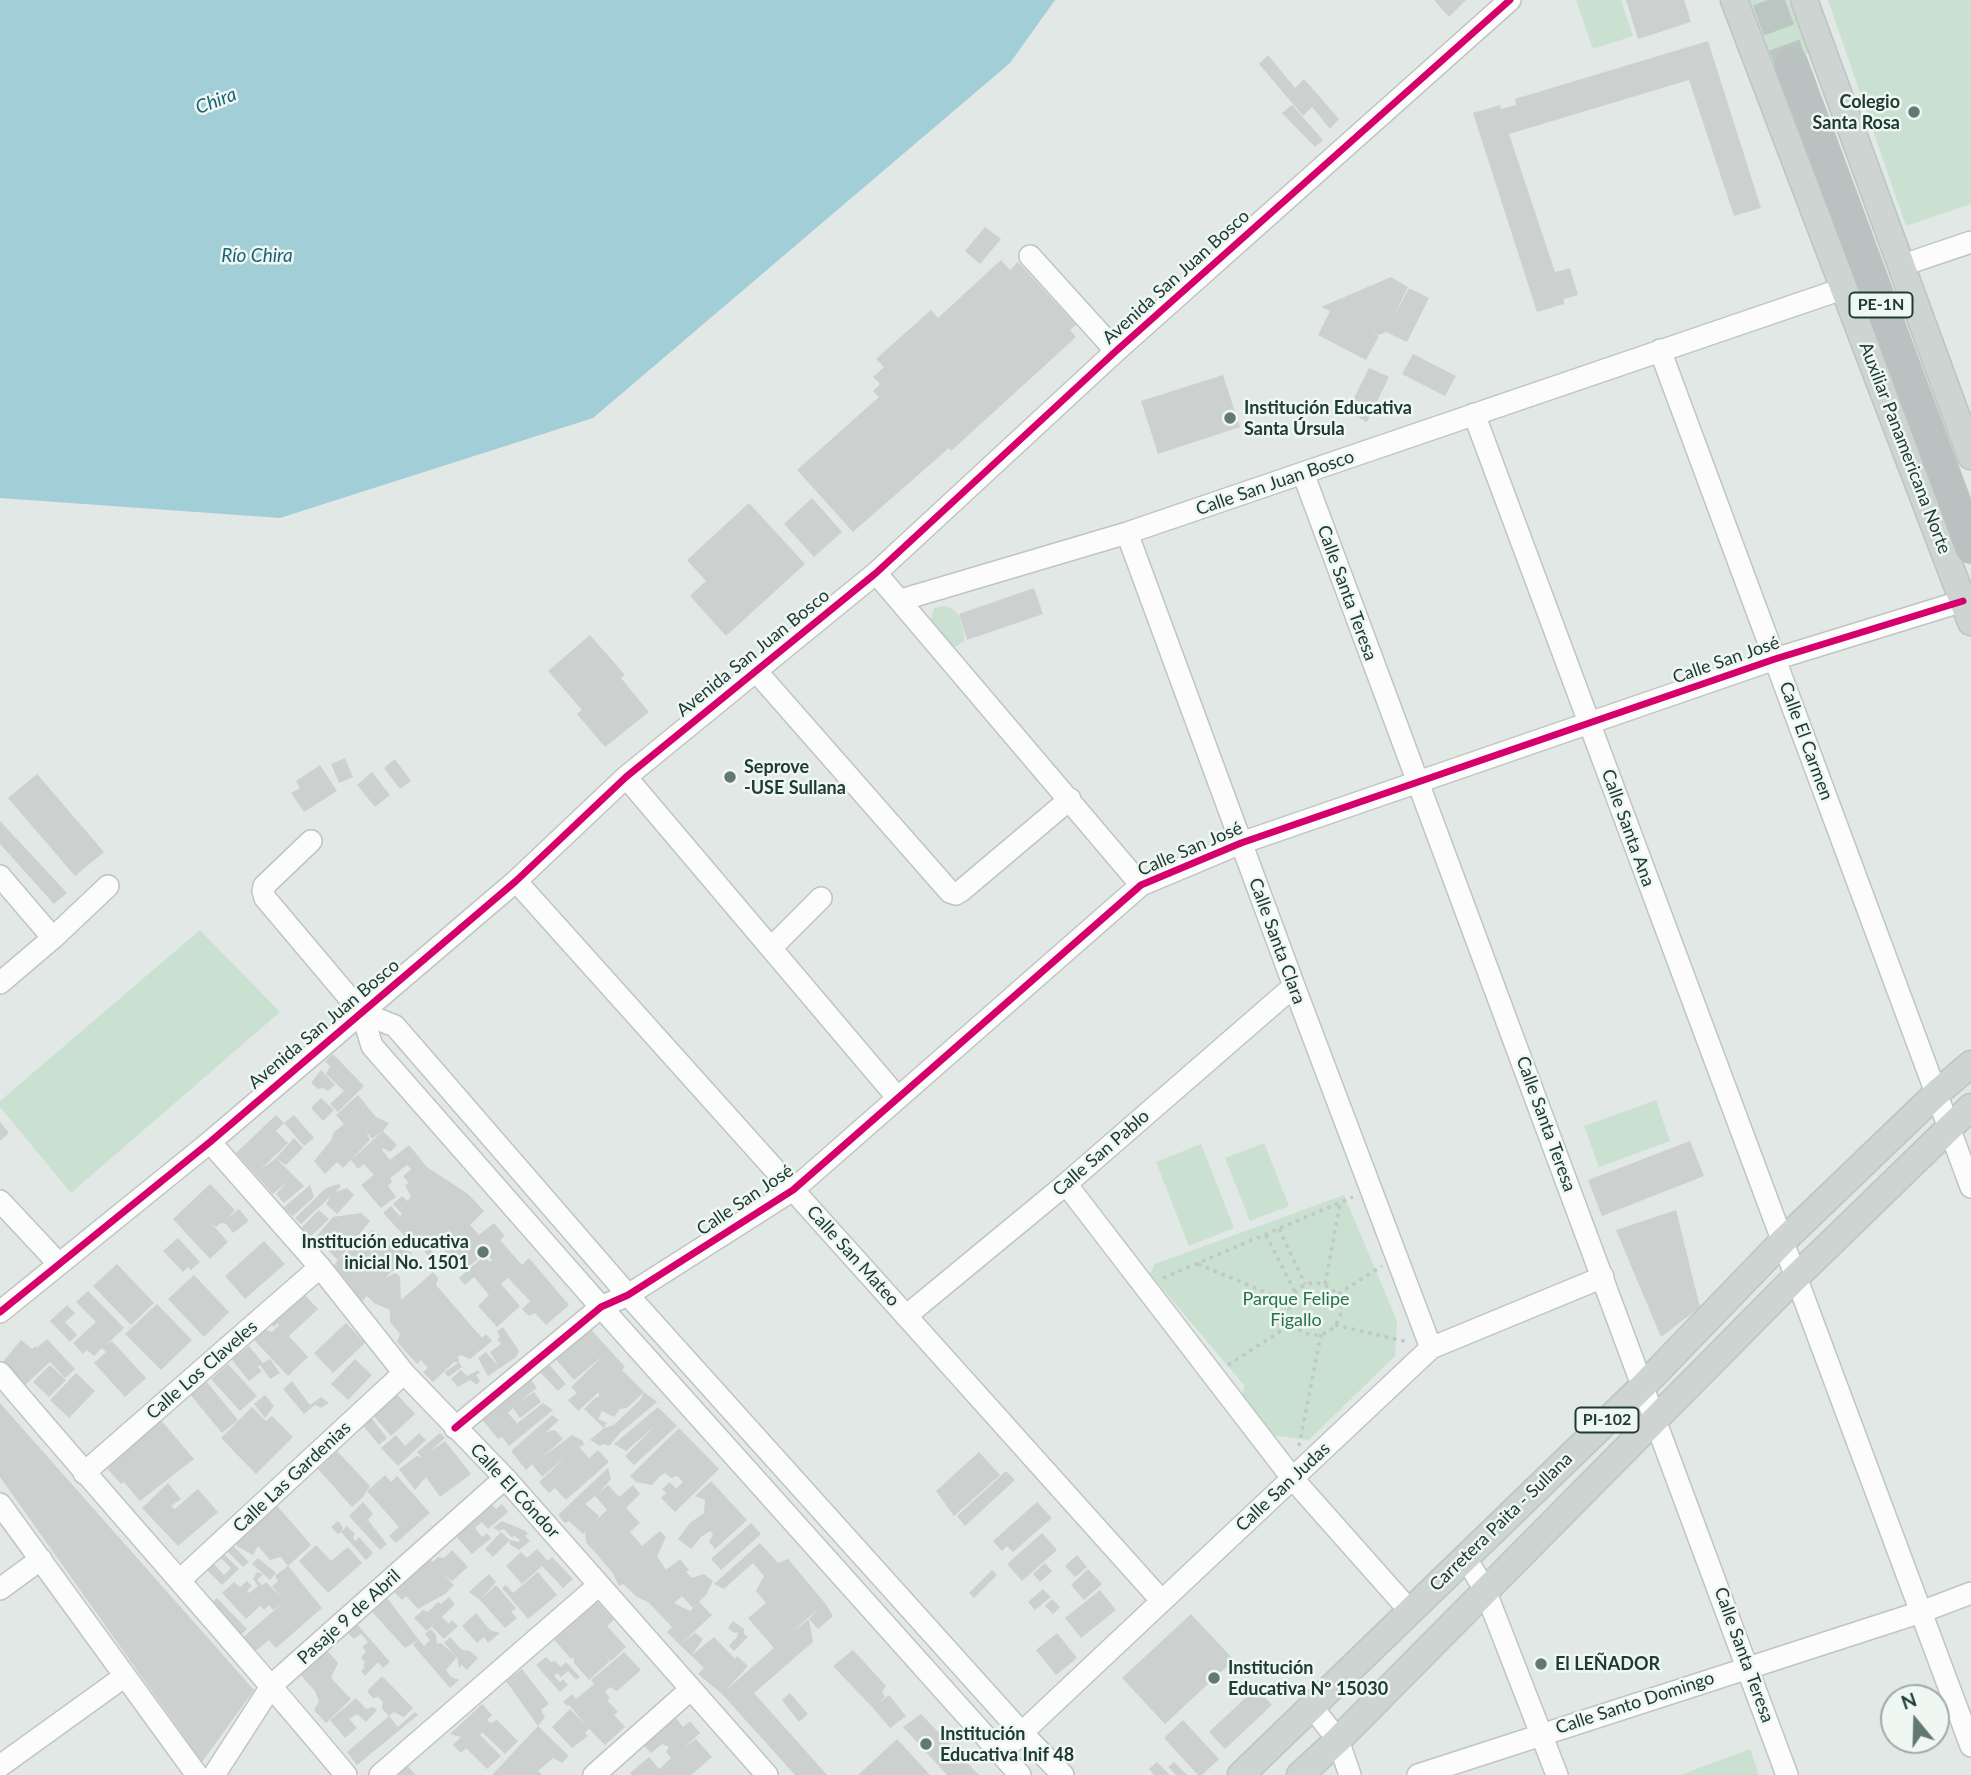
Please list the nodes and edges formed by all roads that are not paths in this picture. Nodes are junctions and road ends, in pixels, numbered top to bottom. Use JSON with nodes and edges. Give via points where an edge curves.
{"nodes":[{"id":1,"x":1510,"y":0,"type":"edge"},
{"id":2,"x":1734,"y":0,"type":"edge"},
{"id":3,"x":1804,"y":0,"type":"edge"},
{"id":4,"x":1791,"y":63,"type":"tunnel mouth"},
{"id":5,"x":1971,"y":242,"type":"edge"},
{"id":6,"x":1030,"y":256,"type":"dead end"},
{"id":7,"x":1900,"y":266,"type":"junction"},
{"id":8,"x":1845,"y":288,"type":"junction"},
{"id":9,"x":1660,"y":350,"type":"junction"},
{"id":10,"x":1116,"y":351,"type":"junction"},
{"id":11,"x":1474,"y":414,"type":"junction"},
{"id":12,"x":1971,"y":456,"type":"edge"},
{"id":13,"x":1303,"y":473,"type":"junction"},
{"id":14,"x":1127,"y":533,"type":"junction"},
{"id":15,"x":1971,"y":547,"type":"edge"},
{"id":16,"x":876,"y":573,"type":"junction"},
{"id":17,"x":901,"y":600,"type":"junction"},
{"id":18,"x":1967,"y":612,"type":"edge"},
{"id":19,"x":1775,"y":659,"type":"junction"},
{"id":20,"x":756,"y":671,"type":"junction"},
{"id":21,"x":1589,"y":723,"type":"junction"},
{"id":22,"x":626,"y":777,"type":"junction"},
{"id":23,"x":1418,"y":782,"type":"junction"},
{"id":24,"x":1070,"y":799,"type":"junction"},
{"id":25,"x":311,"y":841,"type":"dead end"},
{"id":26,"x":1241,"y":843,"type":"junction"},
{"id":27,"x":0,"y":876,"type":"edge"},
{"id":28,"x":516,"y":881,"type":"junction"},
{"id":29,"x":1141,"y":885,"type":"junction"},
{"id":30,"x":108,"y":886,"type":"dead end"},
{"id":31,"x":821,"y":898,"type":"dead end"},
{"id":32,"x":53,"y":938,"type":"junction"},
{"id":33,"x":771,"y":948,"type":"junction"},
{"id":34,"x":0,"y":983,"type":"edge"},
{"id":35,"x":1294,"y":986,"type":"junction"},
{"id":36,"x":362,"y":1013,"type":"junction"},
{"id":37,"x":1971,"y":1064,"type":"edge"},
{"id":38,"x":1937,"y":1093,"type":"junction"},
{"id":39,"x":897,"y":1097,"type":"junction"},
{"id":40,"x":1971,"y":1107,"type":"edge"},
{"id":41,"x":1950,"y":1128,"type":"junction"},
{"id":42,"x":210,"y":1142,"type":"junction"},
{"id":43,"x":1066,"y":1184,"type":"junction"},
{"id":44,"x":1971,"y":1187,"type":"edge"},
{"id":45,"x":793,"y":1190,"type":"junction"},
{"id":46,"x":0,"y":1201,"type":"edge"},
{"id":47,"x":1783,"y":1241,"type":"junction"},
{"id":48,"x":59,"y":1264,"type":"junction"},
{"id":49,"x":320,"y":1266,"type":"junction"},
{"id":50,"x":1603,"y":1277,"type":"junction"},
{"id":51,"x":1796,"y":1277,"type":"junction"},
{"id":52,"x":628,"y":1295,"type":"junction"},
{"id":53,"x":601,"y":1307,"type":"junction"},
{"id":54,"x":0,"y":1312,"type":"edge"},
{"id":55,"x":906,"y":1316,"type":"junction"},
{"id":56,"x":1432,"y":1348,"type":"junction"},
{"id":57,"x":0,"y":1373,"type":"edge"},
{"id":58,"x":404,"y":1373,"type":"junction"},
{"id":59,"x":1643,"y":1386,"type":"junction"},
{"id":60,"x":1656,"y":1419,"type":"junction"},
{"id":61,"x":456,"y":1428,"type":"junction"},
{"id":62,"x":84,"y":1473,"type":"junction"},
{"id":63,"x":505,"y":1478,"type":"junction"},
{"id":64,"x":1293,"y":1479,"type":"junction"},
{"id":65,"x":0,"y":1504,"type":"edge"},
{"id":66,"x":1465,"y":1557,"type":"junction"},
{"id":67,"x":41,"y":1559,"type":"junction"},
{"id":68,"x":180,"y":1580,"type":"junction"},
{"id":69,"x":599,"y":1585,"type":"junction"},
{"id":70,"x":0,"y":1589,"type":"edge"},
{"id":71,"x":1485,"y":1590,"type":"junction"},
{"id":72,"x":1971,"y":1593,"type":"edge"},
{"id":73,"x":1161,"y":1600,"type":"junction"},
{"id":74,"x":1409,"y":1611,"type":"junction"},
{"id":75,"x":1921,"y":1612,"type":"junction"},
{"id":76,"x":1748,"y":1667,"type":"junction"},
{"id":77,"x":125,"y":1676,"type":"junction"},
{"id":78,"x":272,"y":1685,"type":"junction"},
{"id":79,"x":691,"y":1689,"type":"junction"},
{"id":80,"x":1312,"y":1707,"type":"junction"},
{"id":81,"x":1022,"y":1733,"type":"junction"},
{"id":82,"x":1542,"y":1733,"type":"junction"},
{"id":83,"x":1338,"y":1740,"type":"junction"},
{"id":84,"x":1971,"y":1746,"type":"edge"},
{"id":85,"x":1000,"y":1754,"type":"junction"},
{"id":86,"x":0,"y":1766,"type":"edge"},
{"id":87,"x":197,"y":1775,"type":"edge"},
{"id":88,"x":214,"y":1775,"type":"edge"},
{"id":89,"x":346,"y":1775,"type":"edge"},
{"id":90,"x":380,"y":1775,"type":"edge"},
{"id":91,"x":594,"y":1775,"type":"edge"},
{"id":92,"x":766,"y":1775,"type":"edge"},
{"id":93,"x":1020,"y":1775,"type":"edge"},
{"id":94,"x":1063,"y":1775,"type":"edge"},
{"id":95,"x":1241,"y":1775,"type":"edge"},
{"id":96,"x":1300,"y":1775,"type":"edge"},
{"id":97,"x":1350,"y":1775,"type":"edge"},
{"id":98,"x":1418,"y":1775,"type":"edge"},
{"id":99,"x":1557,"y":1775,"type":"edge"},
{"id":100,"x":1787,"y":1775,"type":"edge"}],
"edges":[{"from":1,"to":10,"type":"street","name":"Avenida San Juan Bosco"},
{"from":2,"to":8,"type":"main road","name":"Auxiliar Panamericana Norte"},
{"from":3,"to":7,"type":"main road"},
{"from":4,"to":15,"type":"highway","number":"PE-1N"},
{"from":5,"to":7,"type":"street"},
{"from":6,"to":10,"type":"street"},
{"from":7,"to":12,"type":"main road"},
{"from":8,"to":9,"type":"street","name":"Calle San Juan Bosco"},
{"from":8,"to":18,"type":"main road","name":"Auxiliar Panamericana Norte"},
{"from":9,"to":11,"type":"street","name":"Calle San Juan Bosco"},
{"from":9,"to":19,"type":"street","name":"Calle El Carmen"},
{"from":10,"to":16,"type":"street","name":"Avenida San Juan Bosco"},
{"from":11,"to":13,"type":"street","name":"Calle San Juan Bosco"},
{"from":11,"to":21,"type":"street","name":"Calle Santa Ana"},
{"from":13,"to":14,"type":"street","name":"Calle San Juan Bosco"},
{"from":13,"to":23,"type":"street","name":"Calle Santa Teresa"},
{"from":14,"to":17,"type":"street","name":"Calle San Juan Bosco"},
{"from":14,"to":26,"type":"street","name":"Calle Santa Clara"},
{"from":16,"to":17,"type":"street"},
{"from":16,"to":20,"type":"street","name":"Avenida San Juan Bosco"},
{"from":17,"to":24,"type":"street"},
{"from":18,"to":19,"type":"street","name":"Calle San José"},
{"from":19,"to":21,"type":"street","name":"Calle San José"},
{"from":19,"to":38,"type":"street","name":"Calle El Carmen"},
{"from":20,"to":22,"type":"street","name":"Avenida San Juan Bosco"},
{"from":20,"to":24,"type":"street","via":[[950,892],[961,891]]},
{"from":21,"to":23,"type":"street","name":"Calle San José"},
{"from":21,"to":47,"type":"street","name":"Calle Santa Ana"},
{"from":22,"to":28,"type":"street","name":"Avenida San Juan Bosco"},
{"from":22,"to":33,"type":"street"},
{"from":23,"to":26,"type":"street","name":"Calle San José"},
{"from":23,"to":50,"type":"street","name":"Calle Santa Teresa"},
{"from":24,"to":29,"type":"street"},
{"from":25,"to":36,"type":"street","via":[[264,886],[265,898]]},
{"from":26,"to":29,"type":"street","name":"Calle San José"},
{"from":26,"to":35,"type":"street","name":"Calle Santa Clara"},
{"from":27,"to":32,"type":"street"},
{"from":28,"to":36,"type":"street","name":"Avenida San Juan Bosco"},
{"from":28,"to":45,"type":"street","name":"Calle San Mateo"},
{"from":29,"to":39,"type":"street","name":"Calle San José"},
{"from":30,"to":32,"type":"street"},
{"from":31,"to":33,"type":"street"},
{"from":32,"to":34,"type":"street"},
{"from":33,"to":39,"type":"street"},
{"from":35,"to":43,"type":"street","name":"Calle San Pablo"},
{"from":35,"to":56,"type":"street","name":"Calle Santa Clara"},
{"from":36,"to":42,"type":"street","name":"Avenida San Juan Bosco"},
{"from":36,"to":52,"type":"street","via":[[395,1026]]},
{"from":36,"to":53,"type":"street","via":[[372,1046]]},
{"from":37,"to":38,"type":"main road","name":"Carretera Paita - Sullana","number":"PI-102"},
{"from":38,"to":41,"type":"street","name":"Calle El Carmen"},
{"from":38,"to":47,"type":"main road","name":"Carretera Paita - Sullana","number":"PI-102"},
{"from":39,"to":45,"type":"street","name":"Calle San José"},
{"from":40,"to":41,"type":"main road","name":"Carretera Paita - Sullana","number":"PI-102"},
{"from":41,"to":44,"type":"street","name":"Calle El Carmen"},
{"from":41,"to":51,"type":"main road","name":"Carretera Paita - Sullana","number":"PI-102"},
{"from":42,"to":48,"type":"street","name":"Avenida San Juan Bosco"},
{"from":42,"to":49,"type":"street","name":"Calle El Cóndor"},
{"from":43,"to":55,"type":"street","name":"Calle San Pablo"},
{"from":43,"to":64,"type":"street"},
{"from":45,"to":52,"type":"street","name":"Calle San José"},
{"from":45,"to":55,"type":"street","name":"Calle San Mateo"},
{"from":46,"to":48,"type":"street"},
{"from":47,"to":51,"type":"street","name":"Calle Santa Ana"},
{"from":47,"to":59,"type":"main road","name":"Carretera Paita - Sullana","number":"PI-102"},
{"from":48,"to":54,"type":"street","name":"Avenida San Juan Bosco"},
{"from":49,"to":58,"type":"street","name":"Calle El Cóndor"},
{"from":49,"to":62,"type":"street","name":"Calle Los Claveles"},
{"from":50,"to":56,"type":"street","name":"Calle San Judas"},
{"from":50,"to":59,"type":"street","name":"Calle Santa Teresa"},
{"from":51,"to":60,"type":"main road","name":"Carretera Paita - Sullana","number":"PI-102"},
{"from":51,"to":75,"type":"street","name":"Calle Santa Ana"},
{"from":52,"to":53,"type":"street","name":"Calle San José"},
{"from":52,"to":81,"type":"street"},
{"from":53,"to":61,"type":"street","name":"Calle San José"},
{"from":53,"to":85,"type":"street"},
{"from":55,"to":73,"type":"street","name":"Calle San Mateo"},
{"from":56,"to":64,"type":"street","name":"Calle San Judas"},
{"from":57,"to":62,"type":"street"},
{"from":58,"to":61,"type":"street","name":"Calle El Cóndor"},
{"from":58,"to":68,"type":"street","name":"Calle Las Gardenias"},
{"from":59,"to":60,"type":"street","name":"Calle Santa Teresa"},
{"from":59,"to":66,"type":"main road","name":"Carretera Paita - Sullana","number":"PI-102"},
{"from":60,"to":71,"type":"main road","name":"Carretera Paita - Sullana","number":"PI-102"},
{"from":60,"to":76,"type":"street","name":"Calle Santa Teresa"},
{"from":61,"to":63,"type":"street","name":"Calle El Cóndor"},
{"from":62,"to":68,"type":"street"},
{"from":63,"to":69,"type":"street","name":"Calle El Cóndor"},
{"from":63,"to":78,"type":"street","name":"Pasaje 9 de Abril"},
{"from":64,"to":73,"type":"street","name":"Calle San Judas"},
{"from":64,"to":74,"type":"street"},
{"from":65,"to":67,"type":"street"},
{"from":66,"to":71,"type":"street"},
{"from":66,"to":74,"type":"main road","name":"Carretera Paita - Sullana","number":"PI-102"},
{"from":67,"to":70,"type":"street"},
{"from":67,"to":77,"type":"street"},
{"from":68,"to":78,"type":"street"},
{"from":69,"to":79,"type":"street","name":"Calle El Cóndor"},
{"from":69,"to":90,"type":"street"},
{"from":71,"to":82,"type":"street"},
{"from":71,"to":83,"type":"main road","name":"Carretera Paita - Sullana","number":"PI-102"},
{"from":72,"to":75,"type":"street","name":"Calle Santo Domingo"},
{"from":73,"to":81,"type":"street","name":"Calle San Judas"},
{"from":74,"to":80,"type":"main road","name":"Carretera Paita - Sullana","number":"PI-102"},
{"from":75,"to":76,"type":"street","name":"Calle Santo Domingo"},
{"from":75,"to":84,"type":"street","name":"Calle Santa Ana"},
{"from":76,"to":82,"type":"street","name":"Calle Santo Domingo"},
{"from":76,"to":100,"type":"street","name":"Calle Santa Teresa"},
{"from":77,"to":86,"type":"street"},
{"from":77,"to":87,"type":"street"},
{"from":78,"to":88,"type":"street","name":"Pasaje 9 de Abril"},
{"from":78,"to":89,"type":"street"},
{"from":79,"to":91,"type":"street"},
{"from":79,"to":92,"type":"street","name":"Calle El Cóndor"},
{"from":80,"to":83,"type":"street"},
{"from":80,"to":95,"type":"main road","name":"Carretera Paita - Sullana","number":"PI-102"},
{"from":81,"to":85,"type":"street","name":"Calle San Judas"},
{"from":81,"to":94,"type":"street"},
{"from":82,"to":98,"type":"street","name":"Calle Santo Domingo"},
{"from":82,"to":99,"type":"street"},
{"from":83,"to":96,"type":"main road","name":"Carretera Paita - Sullana","number":"PI-102"},
{"from":83,"to":97,"type":"street"},
{"from":85,"to":93,"type":"street"}]}
